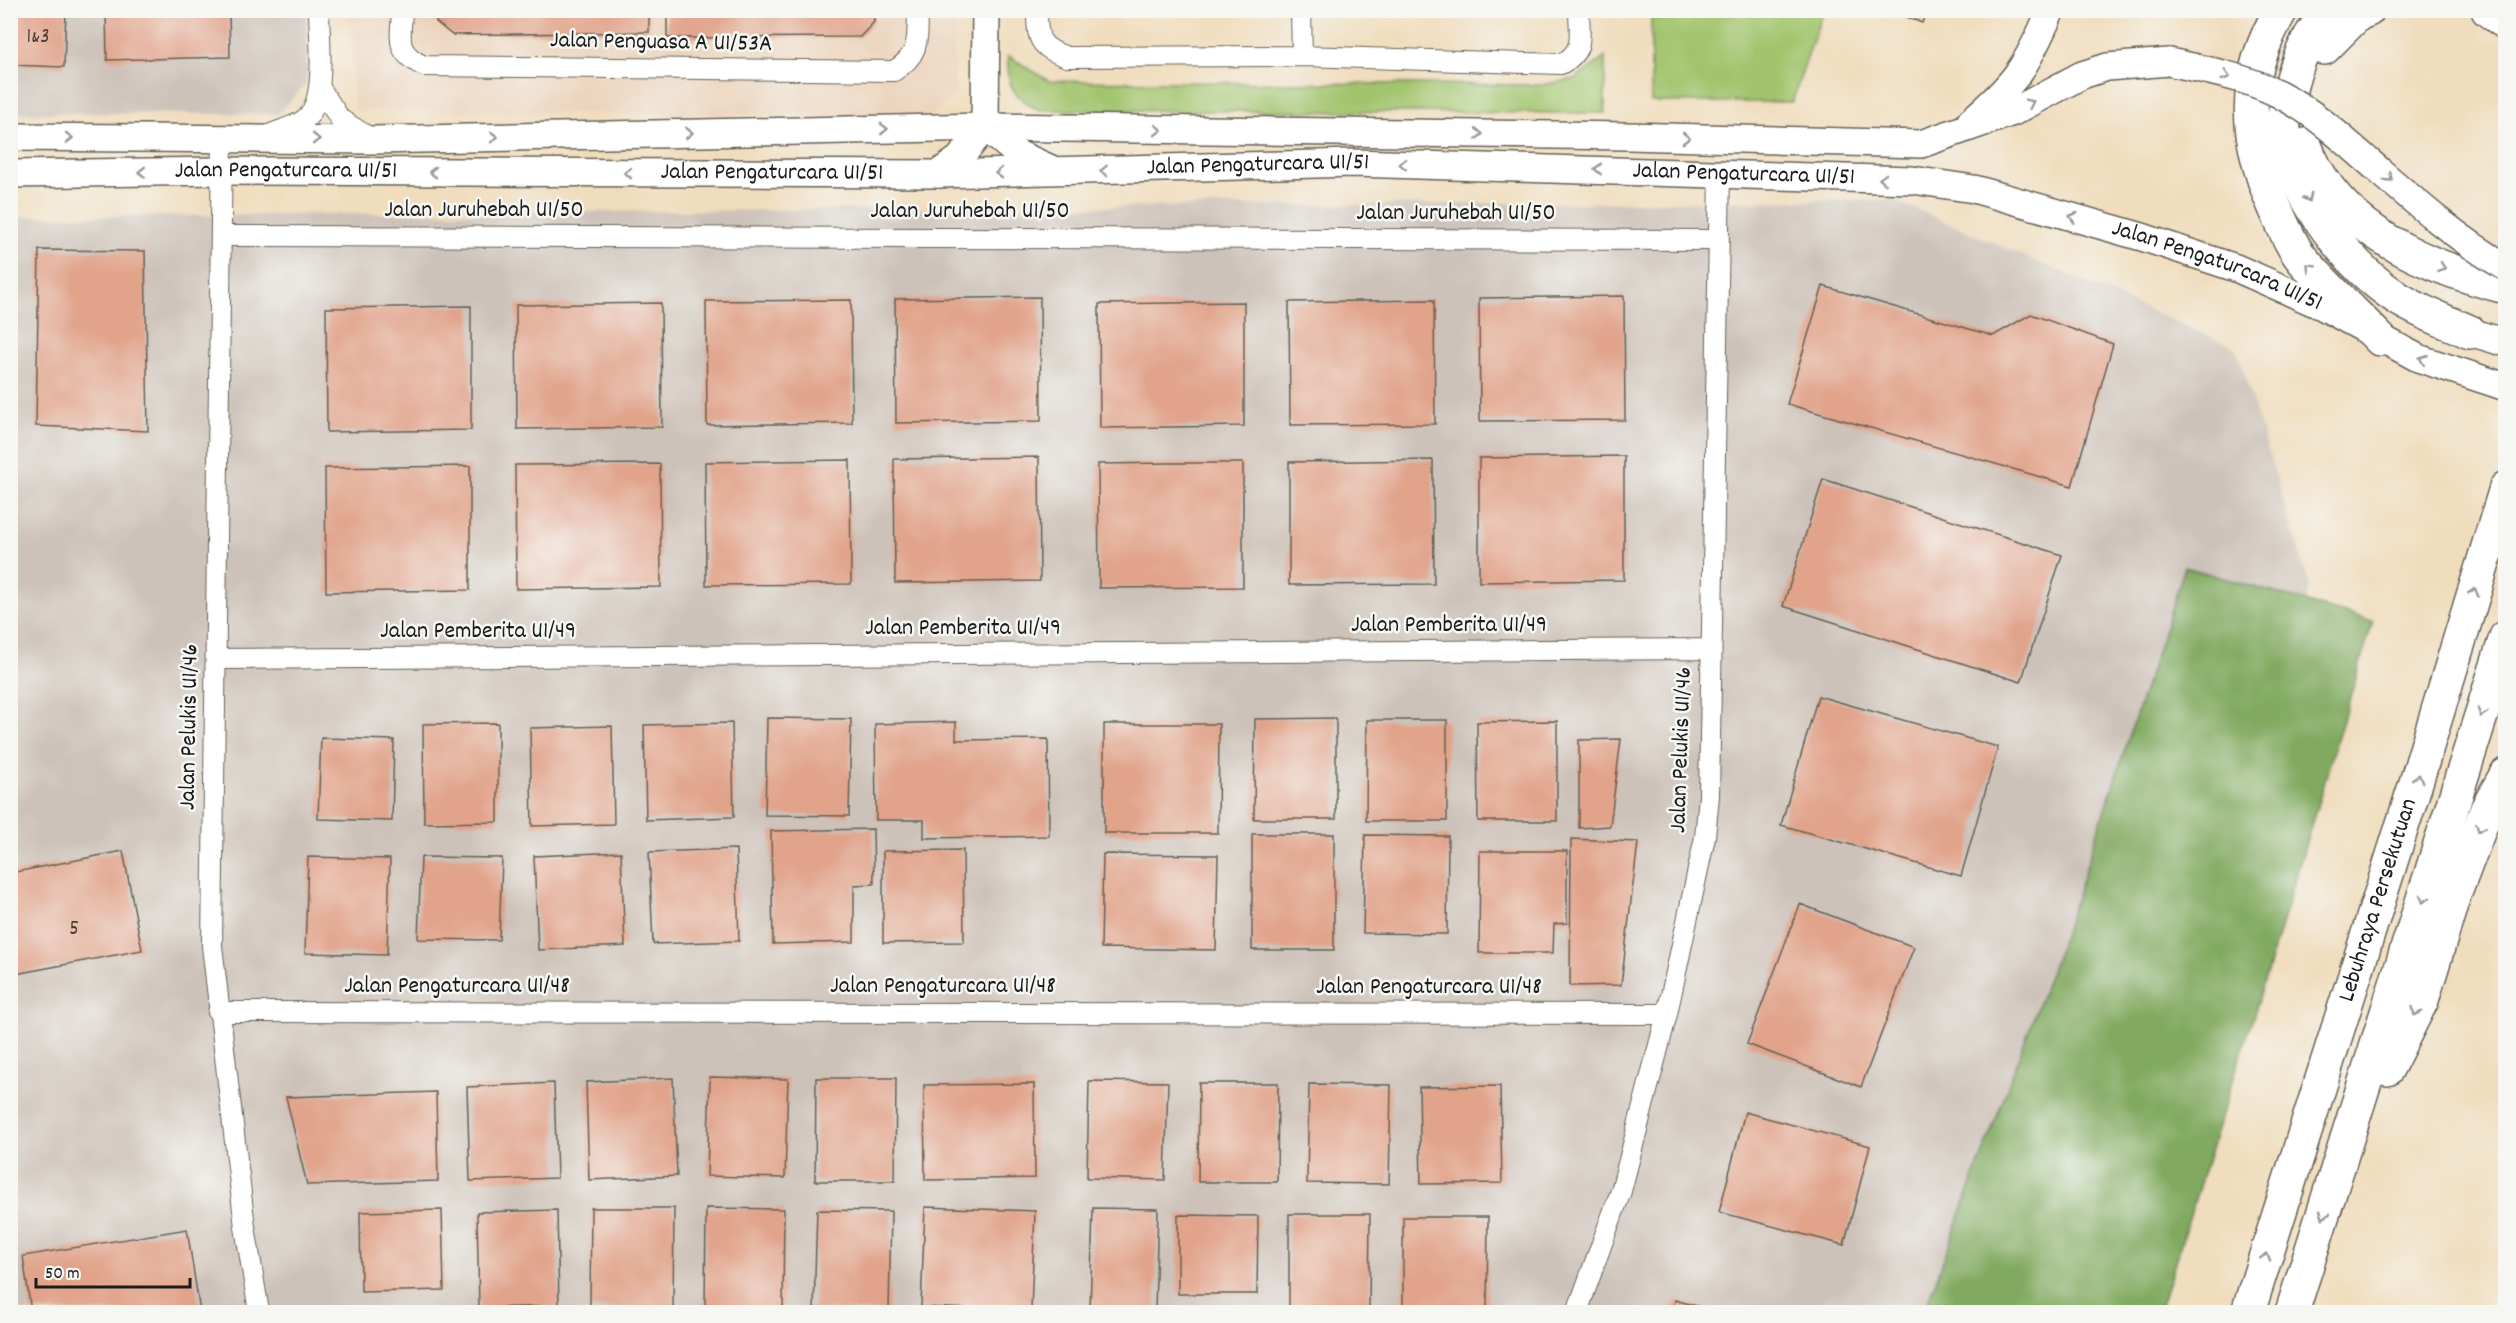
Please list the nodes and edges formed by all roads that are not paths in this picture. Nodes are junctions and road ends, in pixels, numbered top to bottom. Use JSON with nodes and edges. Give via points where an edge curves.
{"nodes":[{"id":1,"x":319,"y":10,"type":"edge"},
{"id":2,"x":402,"y":10,"type":"edge"},
{"id":3,"x":918,"y":10,"type":"edge"},
{"id":4,"x":986,"y":10,"type":"edge"},
{"id":5,"x":1036,"y":10,"type":"edge"},
{"id":6,"x":1301,"y":10,"type":"edge"},
{"id":7,"x":1579,"y":10,"type":"edge"},
{"id":8,"x":2051,"y":10,"type":"edge"},
{"id":9,"x":2281,"y":10,"type":"edge"},
{"id":10,"x":2333,"y":10,"type":"edge"},
{"id":11,"x":2368,"y":10,"type":"edge"},
{"id":12,"x":2488,"y":10,"type":"edge"},
{"id":13,"x":2505,"y":23,"type":"edge"},
{"id":14,"x":1302,"y":56,"type":"junction"},
{"id":15,"x":320,"y":88,"type":"junction"},
{"id":16,"x":985,"y":99,"type":"junction"},
{"id":17,"x":949,"y":128,"type":"junction"},
{"id":18,"x":985,"y":128,"type":"junction"},
{"id":19,"x":1016,"y":128,"type":"junction"},
{"id":20,"x":1957,"y":134,"type":"junction"},
{"id":21,"x":10,"y":137,"type":"edge"},
{"id":22,"x":222,"y":139,"type":"junction"},
{"id":23,"x":260,"y":139,"type":"junction"},
{"id":24,"x":373,"y":140,"type":"junction"},
{"id":25,"x":222,"y":171,"type":"junction"},
{"id":26,"x":1058,"y":172,"type":"junction"},
{"id":27,"x":1720,"y":172,"type":"junction"},
{"id":28,"x":10,"y":174,"type":"edge"},
{"id":29,"x":938,"y":174,"type":"junction"},
{"id":30,"x":221,"y":236,"type":"junction"},
{"id":31,"x":1719,"y":240,"type":"junction"},
{"id":32,"x":2505,"y":267,"type":"edge"},
{"id":33,"x":2505,"y":287,"type":"edge"},
{"id":34,"x":2470,"y":332,"type":"joint"},
{"id":35,"x":2380,"y":339,"type":"junction"},
{"id":36,"x":2505,"y":343,"type":"edge"},
{"id":37,"x":2505,"y":387,"type":"edge"},
{"id":38,"x":2505,"y":488,"type":"edge"},
{"id":39,"x":2505,"y":637,"type":"edge"},
{"id":40,"x":1711,"y":649,"type":"junction"},
{"id":41,"x":216,"y":660,"type":"junction"},
{"id":42,"x":2505,"y":775,"type":"edge"},
{"id":43,"x":218,"y":1012,"type":"junction"},
{"id":44,"x":1667,"y":1014,"type":"junction"},
{"id":45,"x":2342,"y":1159,"type":"junction"},
{"id":46,"x":259,"y":1312,"type":"edge"},
{"id":47,"x":1577,"y":1312,"type":"edge"},
{"id":48,"x":2248,"y":1312,"type":"edge"},
{"id":49,"x":2292,"y":1312,"type":"edge"}],
"edges":[{"from":1,"to":15,"type":"street"},
{"from":2,"to":3,"type":"street","name":"Jalan Penguasa A U1/53A","via":[[401,48],[408,59],[424,66],[894,71],[908,62],[917,45]]},
{"from":4,"to":16,"type":"main road"},
{"from":5,"to":14,"type":"street","via":[[1037,36],[1049,51],[1067,57]]},
{"from":6,"to":14,"type":"street"},
{"from":7,"to":14,"type":"street","via":[[1580,46],[1573,57],[1561,63]]},
{"from":8,"to":20,"type":"main road","via":[[2028,62],[2011,85]]},
{"from":35,"to":9,"type":"highway","one_way":true,"via":[[2301,259],[2270,195],[2257,157],[2250,112],[2253,90],[2266,42]]},
{"from":10,"to":34,"type":"highway","one_way":true,"via":[[2302,52],[2286,107],[2283,128],[2296,173],[2323,224],[2381,286],[2404,302]]},
{"from":11,"to":33,"type":"highway","one_way":true,"via":[[2341,30],[2313,63],[2305,86],[2301,121],[2312,163],[2337,200],[2390,243],[2432,264]]},
{"from":12,"to":13,"type":"highway"},
{"from":15,"to":23,"type":"street","via":[[313,110],[304,120]]},
{"from":15,"to":24,"type":"street","via":[[340,119]]},
{"from":16,"to":17,"type":"main road"},
{"from":16,"to":18,"type":"main road"},
{"from":16,"to":19,"type":"main road"},
{"from":17,"to":18,"type":"main road","name":"Jalan Pengaturcara U1/51"},
{"from":24,"to":17,"type":"main road","name":"Jalan Pengaturcara U1/51","one_way":true},
{"from":18,"to":19,"type":"main road","name":"Jalan Pengaturcara U1/51"},
{"from":18,"to":26,"type":"main road","via":[[1017,154]]},
{"from":18,"to":29,"type":"main road","via":[[959,159]]},
{"from":19,"to":20,"type":"main road","name":"Jalan Pengaturcara U1/51","one_way":true,"via":[[1921,144]]},
{"from":20,"to":32,"type":"main road","name":"Jalan Pengaturcara U1/51","one_way":true,"bridge":true,"via":[[2107,67],[2169,62],[2224,75],[2278,94],[2324,123],[2415,201]]},
{"from":21,"to":22,"type":"main road","name":"Jalan Pengaturcara U1/51","one_way":true},
{"from":22,"to":23,"type":"main road","name":"Jalan Pengaturcara U1/51"},
{"from":22,"to":25,"type":"street","name":"Jalan Pelukis U1/46"},
{"from":23,"to":24,"type":"main road","name":"Jalan Pengaturcara U1/51","one_way":true},
{"from":25,"to":28,"type":"main road","name":"Jalan Pengaturcara U1/51","one_way":true},
{"from":29,"to":25,"type":"main road","name":"Jalan Pengaturcara U1/51","one_way":true},
{"from":25,"to":30,"type":"street","name":"Jalan Pelukis U1/46"},
{"from":27,"to":26,"type":"main road","name":"Jalan Pengaturcara U1/51","one_way":true,"via":[[1353,163]]},
{"from":26,"to":29,"type":"main road","name":"Jalan Pengaturcara U1/51","one_way":true},
{"from":27,"to":31,"type":"street","name":"Jalan Pelukis U1/46"},
{"from":35,"to":27,"type":"main road","name":"Jalan Pengaturcara U1/51","one_way":true,"via":[[2322,306],[2236,268],[1974,189],[1912,180]]},
{"from":30,"to":31,"type":"street","name":"Jalan Juruhebah U1/50"},
{"from":30,"to":41,"type":"street","name":"Jalan Pelukis U1/46"},
{"from":31,"to":40,"type":"street","name":"Jalan Pelukis U1/46"},
{"from":34,"to":36,"type":"main road"},
{"from":37,"to":35,"type":"main road","name":"Jalan Pengaturcara U1/51","one_way":true,"via":[[2418,358]]},
{"from":48,"to":38,"type":"highway","name":"Lebuhraya Persekutuan","one_way":true,"via":[[2368,938]]},
{"from":39,"to":45,"type":"highway","name":"Lebuhraya Persekutuan","one_way":true},
{"from":40,"to":41,"type":"street","name":"Jalan Pemberita U1/49"},
{"from":40,"to":44,"type":"street","name":"Jalan Pelukis U1/46","via":[[1705,837]]},
{"from":41,"to":43,"type":"street","name":"Jalan Pelukis U1/46","via":[[212,946]]},
{"from":42,"to":45,"type":"highway","one_way":true,"via":[[2487,809],[2453,898],[2422,1000]]},
{"from":43,"to":44,"type":"street","name":"Jalan Pengaturcara U1/48"},
{"from":43,"to":46,"type":"street","name":"Jalan Pelukis U1/46"},
{"from":44,"to":47,"type":"street","name":"Jalan Pelukis U1/46","via":[[1621,1191]]},
{"from":45,"to":49,"type":"highway","name":"Lebuhraya Persekutuan","one_way":true}]}
